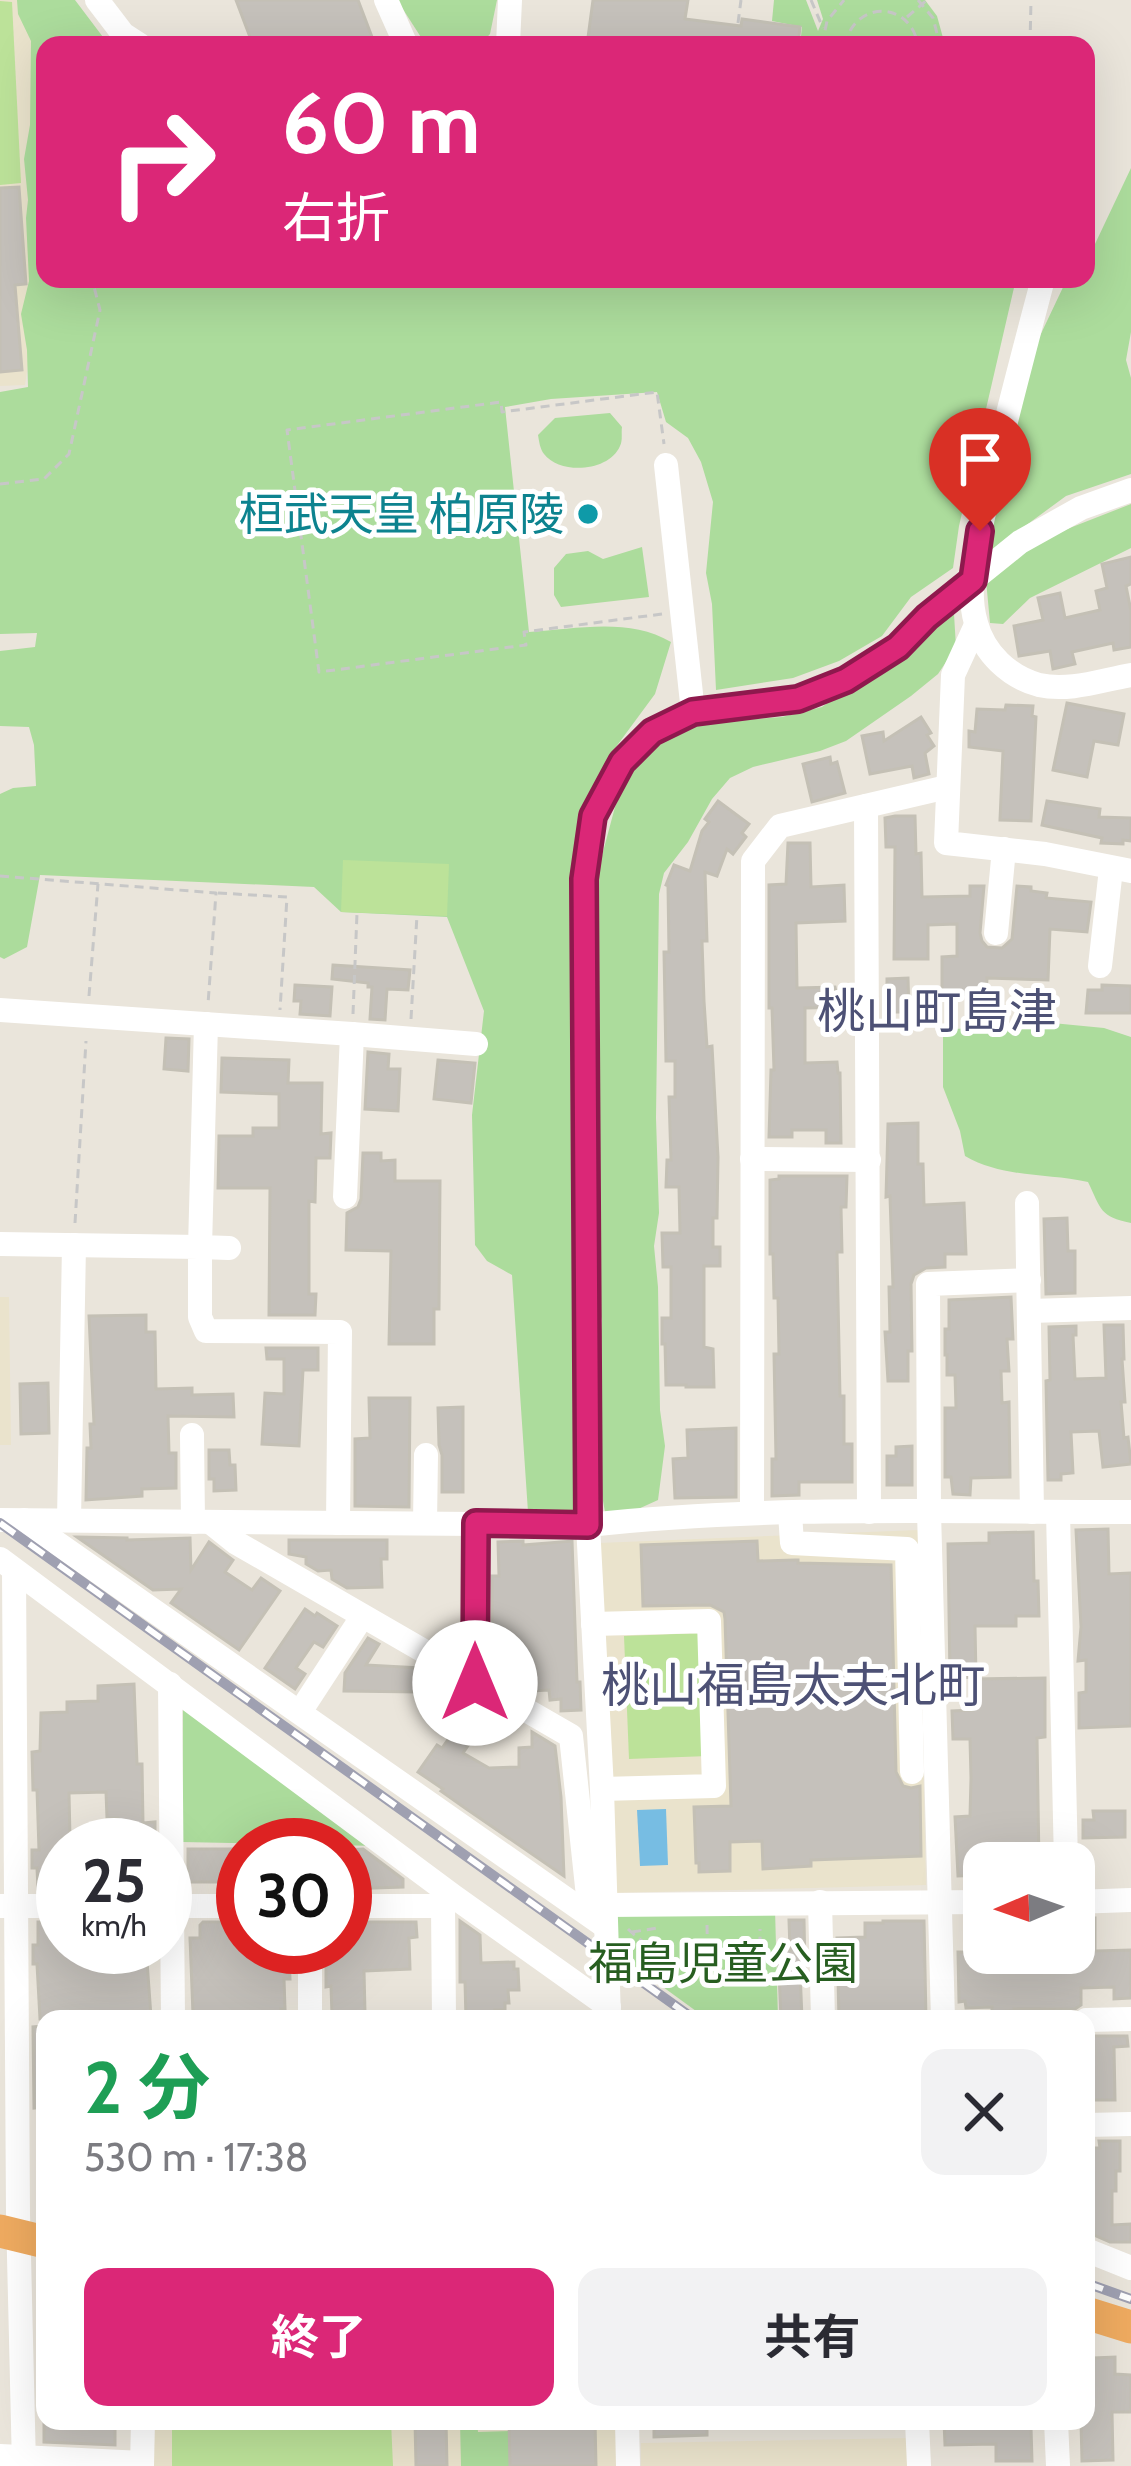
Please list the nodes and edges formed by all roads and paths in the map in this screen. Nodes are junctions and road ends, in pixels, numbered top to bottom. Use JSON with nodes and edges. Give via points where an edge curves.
{"nodes":[{"id":1,"x":97,"y":0,"type":"edge"},
{"id":2,"x":386,"y":0,"type":"edge"},
{"id":3,"x":510,"y":0,"type":"edge"},
{"id":4,"x":741,"y":0,"type":"edge"},
{"id":5,"x":812,"y":0,"type":"edge"},
{"id":6,"x":844,"y":0,"type":"edge"},
{"id":7,"x":889,"y":0,"type":"edge"},
{"id":8,"x":1031,"y":0,"type":"edge"},
{"id":9,"x":923,"y":1,"type":"edge"},
{"id":10,"x":887,"y":10,"type":"junction"},
{"id":11,"x":906,"y":19,"type":"junction"},
{"id":12,"x":738,"y":23,"type":"dead end"},
{"id":13,"x":824,"y":30,"type":"junction"},
{"id":14,"x":126,"y":36,"type":"edge"},
{"id":15,"x":402,"y":36,"type":"edge"},
{"id":16,"x":508,"y":36,"type":"edge"},
{"id":17,"x":823,"y":36,"type":"edge"},
{"id":18,"x":847,"y":36,"type":"edge"},
{"id":19,"x":916,"y":36,"type":"edge"},
{"id":20,"x":939,"y":36,"type":"edge"},
{"id":21,"x":1030,"y":36,"type":"edge"},
{"id":22,"x":94,"y":288,"type":"edge"},
{"id":23,"x":1041,"y":288,"type":"edge"},
{"id":24,"x":667,"y":465,"type":"joint"},
{"id":25,"x":0,"y":484,"type":"edge"},
{"id":26,"x":1131,"y":490,"type":"edge"},
{"id":27,"x":973,"y":580,"type":"junction"},
{"id":28,"x":682,"y":611,"type":"junction"},
{"id":29,"x":976,"y":625,"type":"junction"},
{"id":30,"x":1131,"y":675,"type":"edge"},
{"id":31,"x":693,"y":712,"type":"junction"},
{"id":32,"x":947,"y":787,"type":"junction"},
{"id":33,"x":866,"y":806,"type":"junction"},
{"id":34,"x":1004,"y":849,"type":"junction"},
{"id":35,"x":1121,"y":870,"type":"edge"},
{"id":36,"x":0,"y":876,"type":"edge"},
{"id":37,"x":98,"y":884,"type":"junction"},
{"id":38,"x":216,"y":893,"type":"junction"},
{"id":39,"x":357,"y":913,"type":"dead end"},
{"id":40,"x":418,"y":915,"type":"dead end"},
{"id":41,"x":997,"y":933,"type":"dead end"},
{"id":42,"x":1100,"y":966,"type":"dead end"},
{"id":43,"x":0,"y":1010,"type":"edge"},
{"id":44,"x":87,"y":1016,"type":"junction"},
{"id":45,"x":206,"y":1024,"type":"junction"},
{"id":46,"x":278,"y":1029,"type":"junction"},
{"id":47,"x":352,"y":1034,"type":"junction"},
{"id":48,"x":410,"y":1039,"type":"junction"},
{"id":49,"x":476,"y":1044,"type":"dead end"},
{"id":50,"x":752,"y":1159,"type":"junction"},
{"id":51,"x":869,"y":1160,"type":"junction"},
{"id":52,"x":345,"y":1197,"type":"dead end"},
{"id":53,"x":1027,"y":1203,"type":"dead end"},
{"id":54,"x":0,"y":1244,"type":"edge"},
{"id":55,"x":74,"y":1244,"type":"junction"},
{"id":56,"x":200,"y":1247,"type":"junction"},
{"id":57,"x":229,"y":1247,"type":"dead end"},
{"id":58,"x":1029,"y":1280,"type":"junction"},
{"id":59,"x":1131,"y":1308,"type":"edge"},
{"id":60,"x":1030,"y":1311,"type":"junction"},
{"id":61,"x":192,"y":1435,"type":"dead end"},
{"id":62,"x":426,"y":1455,"type":"dead end"},
{"id":63,"x":869,"y":1512,"type":"junction"},
{"id":64,"x":929,"y":1512,"type":"junction"},
{"id":65,"x":1045,"y":1512,"type":"junction"},
{"id":66,"x":1131,"y":1512,"type":"edge"},
{"id":67,"x":752,"y":1513,"type":"junction"},
{"id":68,"x":790,"y":1514,"type":"junction"},
{"id":69,"x":12,"y":1520,"type":"edge"},
{"id":70,"x":69,"y":1520,"type":"junction"},
{"id":71,"x":202,"y":1522,"type":"junction"},
{"id":72,"x":338,"y":1523,"type":"junction"},
{"id":73,"x":425,"y":1523,"type":"junction"},
{"id":74,"x":476,"y":1523,"type":"junction"},
{"id":75,"x":588,"y":1525,"type":"junction"},
{"id":76,"x":7,"y":1565,"type":"edge"},
{"id":77,"x":362,"y":1618,"type":"junction"},
{"id":78,"x":593,"y":1624,"type":"junction"},
{"id":79,"x":475,"y":1683,"type":"junction"},
{"id":80,"x":170,"y":1684,"type":"junction"},
{"id":81,"x":300,"y":1712,"type":"junction"},
{"id":82,"x":912,"y":1772,"type":"dead end"},
{"id":83,"x":602,"y":1789,"type":"junction"},
{"id":84,"x":169,"y":1818,"type":"edge"},
{"id":85,"x":1065,"y":1842,"type":"edge"},
{"id":86,"x":1131,"y":1900,"type":"edge"},
{"id":87,"x":448,"y":1901,"type":"junction"},
{"id":88,"x":1095,"y":1901,"type":"edge"},
{"id":89,"x":820,"y":1902,"type":"junction"},
{"id":90,"x":939,"y":1902,"type":"junction"},
{"id":91,"x":963,"y":1902,"type":"edge"},
{"id":92,"x":372,"y":1905,"type":"edge"},
{"id":93,"x":8,"y":1906,"type":"edge"},
{"id":94,"x":601,"y":1915,"type":"junction"},
{"id":95,"x":707,"y":1925,"type":"dead end"},
{"id":96,"x":760,"y":1932,"type":"dead end"},
{"id":97,"x":645,"y":1946,"type":"dead end"},
{"id":98,"x":709,"y":1970,"type":"junction"},
{"id":99,"x":171,"y":1974,"type":"edge"},
{"id":100,"x":310,"y":1974,"type":"edge"},
{"id":101,"x":173,"y":2010,"type":"edge"},
{"id":102,"x":310,"y":2010,"type":"edge"},
{"id":103,"x":444,"y":2010,"type":"edge"},
{"id":104,"x":605,"y":2010,"type":"edge"},
{"id":105,"x":609,"y":2010,"type":"edge"},
{"id":106,"x":821,"y":2010,"type":"edge"},
{"id":107,"x":943,"y":2010,"type":"edge"},
{"id":108,"x":1131,"y":2019,"type":"edge"},
{"id":109,"x":1095,"y":2020,"type":"edge"},
{"id":110,"x":1131,"y":2124,"type":"edge"},
{"id":111,"x":1095,"y":2125,"type":"edge"},
{"id":112,"x":22,"y":2236,"type":"edge"},
{"id":113,"x":1095,"y":2316,"type":"edge"},
{"id":114,"x":1131,"y":2327,"type":"edge"},
{"id":115,"x":143,"y":2430,"type":"edge"},
{"id":116,"x":627,"y":2430,"type":"edge"},
{"id":117,"x":917,"y":2430,"type":"edge"},
{"id":118,"x":1056,"y":2430,"type":"edge"},
{"id":119,"x":16,"y":2460,"type":"edge"},
{"id":120,"x":142,"y":2464,"type":"edge"},
{"id":121,"x":628,"y":2466,"type":"edge"},
{"id":122,"x":919,"y":2466,"type":"edge"},
{"id":123,"x":1058,"y":2466,"type":"edge"}],
"edges":[{"from":1,"to":14,"type":"street"},
{"from":2,"to":15,"type":"street"},
{"from":3,"to":16,"type":"street"},
{"from":4,"to":12,"type":"path"},
{"from":5,"to":13,"type":"path"},
{"from":6,"to":13,"type":"path"},
{"from":7,"to":10,"type":"path"},
{"from":8,"to":21,"type":"path"},
{"from":9,"to":11,"type":"path"},
{"from":9,"to":20,"type":"path"},
{"from":10,"to":11,"type":"path"},
{"from":10,"to":18,"type":"path","via":[[860,16]]},
{"from":11,"to":19,"type":"path"},
{"from":13,"to":17,"type":"path"},
{"from":22,"to":25,"type":"path","via":[[100,310],[69,454],[44,479]]},
{"from":23,"to":27,"type":"street"},
{"from":24,"to":28,"type":"street"},
{"from":24,"to":28,"type":"path","via":[[657,392],[287,430],[319,673],[526,645],[524,632]]},
{"from":26,"to":27,"type":"street","via":[[1048,526]]},
{"from":27,"to":29,"type":"street"},
{"from":27,"to":31,"type":"street","via":[[898,647],[846,680],[798,699]]},
{"from":28,"to":31,"type":"street"},
{"from":29,"to":30,"type":"street","via":[[998,662],[1036,684]]},
{"from":29,"to":32,"type":"street","via":[[953,675]]},
{"from":31,"to":75,"type":"street","via":[[652,732],[622,762],[593,816],[584,879]]},
{"from":32,"to":33,"type":"street"},
{"from":32,"to":34,"type":"street","via":[[946,843]]},
{"from":33,"to":50,"type":"street","via":[[780,826],[753,861]]},
{"from":33,"to":51,"type":"street"},
{"from":34,"to":35,"type":"street"},
{"from":34,"to":41,"type":"street"},
{"from":35,"to":42,"type":"street"},
{"from":36,"to":37,"type":"path"},
{"from":37,"to":38,"type":"path"},
{"from":37,"to":44,"type":"path"},
{"from":38,"to":45,"type":"path"},
{"from":38,"to":46,"type":"path","via":[[287,897]]},
{"from":39,"to":47,"type":"path"},
{"from":40,"to":48,"type":"path"},
{"from":43,"to":44,"type":"street"},
{"from":44,"to":45,"type":"street"},
{"from":44,"to":55,"type":"path"},
{"from":45,"to":46,"type":"street"},
{"from":45,"to":56,"type":"street"},
{"from":46,"to":47,"type":"street"},
{"from":47,"to":48,"type":"street"},
{"from":47,"to":52,"type":"street"},
{"from":48,"to":49,"type":"street"},
{"from":50,"to":51,"type":"street"},
{"from":50,"to":67,"type":"street"},
{"from":51,"to":63,"type":"street"},
{"from":53,"to":58,"type":"street"},
{"from":54,"to":55,"type":"street"},
{"from":55,"to":56,"type":"street"},
{"from":55,"to":70,"type":"street"},
{"from":56,"to":57,"type":"street"},
{"from":56,"to":72,"type":"street","via":[[206,1330],[340,1332]]},
{"from":58,"to":60,"type":"street"},
{"from":58,"to":64,"type":"street","via":[[928,1284]]},
{"from":59,"to":60,"type":"street"},
{"from":60,"to":65,"type":"street"},
{"from":61,"to":71,"type":"street"},
{"from":62,"to":73,"type":"street"},
{"from":63,"to":64,"type":"street"},
{"from":63,"to":68,"type":"street"},
{"from":64,"to":65,"type":"street"},
{"from":64,"to":90,"type":"street"},
{"from":65,"to":66,"type":"street"},
{"from":65,"to":85,"type":"street"},
{"from":67,"to":68,"type":"street"},
{"from":67,"to":75,"type":"street"},
{"from":68,"to":82,"type":"street","via":[[792,1543],[907,1549]]},
{"from":69,"to":70,"type":"street"},
{"from":69,"to":81,"type":"street"},
{"from":70,"to":71,"type":"street"},
{"from":71,"to":72,"type":"street"},
{"from":71,"to":77,"type":"street"},
{"from":72,"to":73,"type":"street"},
{"from":73,"to":74,"type":"street"},
{"from":74,"to":75,"type":"street"},
{"from":74,"to":79,"type":"street"},
{"from":75,"to":78,"type":"street"},
{"from":76,"to":80,"type":"street"},
{"from":76,"to":93,"type":"street"},
{"from":77,"to":79,"type":"street"},
{"from":77,"to":81,"type":"street"},
{"from":78,"to":83,"type":"street"},
{"from":78,"to":83,"type":"street","via":[[710,1621],[713,1786]]},
{"from":79,"to":94,"type":"street","via":[[571,1736]]},
{"from":80,"to":84,"type":"street"},
{"from":80,"to":87,"type":"street"},
{"from":81,"to":94,"type":"street"},
{"from":83,"to":94,"type":"street"},
{"from":86,"to":88,"type":"street"},
{"from":87,"to":92,"type":"street"},
{"from":87,"to":103,"type":"street"},
{"from":87,"to":104,"type":"street"},
{"from":89,"to":90,"type":"street"},
{"from":89,"to":94,"type":"street"},
{"from":89,"to":106,"type":"street","via":[[814,1983]]},
{"from":90,"to":91,"type":"street"},
{"from":90,"to":107,"type":"street"},
{"from":93,"to":112,"type":"street"},
{"from":94,"to":105,"type":"street"},
{"from":95,"to":98,"type":"path"},
{"from":96,"to":98,"type":"path","via":[[753,1974]]},
{"from":97,"to":98,"type":"path"},
{"from":99,"to":101,"type":"street"},
{"from":100,"to":102,"type":"street"},
{"from":108,"to":109,"type":"street"},
{"from":110,"to":111,"type":"street"},
{"from":112,"to":119,"type":"street"},
{"from":113,"to":114,"type":"highway"},
{"from":115,"to":120,"type":"street"},
{"from":116,"to":121,"type":"street"},
{"from":117,"to":122,"type":"street"},
{"from":118,"to":123,"type":"street"},
{"from":119,"to":120,"type":"street"}]}
